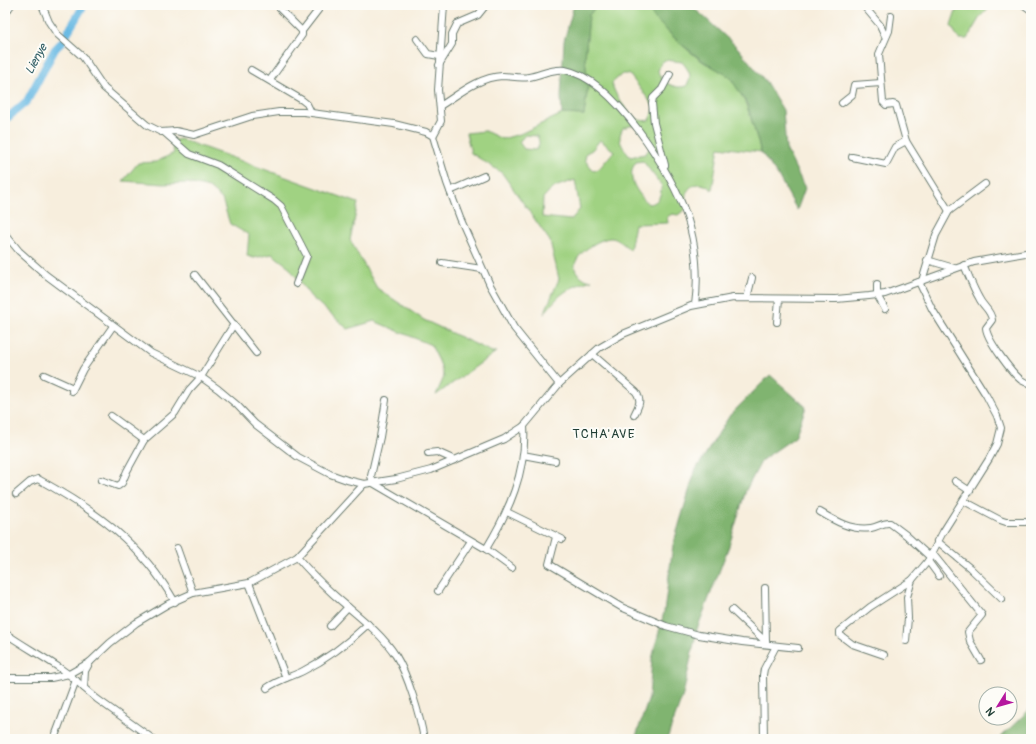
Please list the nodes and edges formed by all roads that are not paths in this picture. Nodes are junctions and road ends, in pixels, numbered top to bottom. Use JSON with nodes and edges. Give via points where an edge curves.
{"nodes":[{"id":1,"x":11,"y":5,"type":"edge"},
{"id":2,"x":42,"y":5,"type":"edge"},
{"id":3,"x":322,"y":5,"type":"edge"},
{"id":4,"x":444,"y":5,"type":"edge"},
{"id":5,"x":486,"y":5,"type":"edge"},
{"id":6,"x":863,"y":5,"type":"edge"},
{"id":7,"x":1024,"y":5,"type":"edge"},
{"id":8,"x":280,"y":9,"type":"dead end"},
{"id":9,"x":1031,"y":10,"type":"edge"},
{"id":10,"x":7,"y":11,"type":"dead end"},
{"id":11,"x":891,"y":16,"type":"dead end"},
{"id":12,"x":302,"y":31,"type":"junction"},
{"id":13,"x":885,"y":36,"type":"junction"},
{"id":14,"x":417,"y":39,"type":"dead end"},
{"id":15,"x":439,"y":56,"type":"junction"},
{"id":16,"x":439,"y":65,"type":"junction"},
{"id":17,"x":251,"y":70,"type":"dead end"},
{"id":18,"x":670,"y":74,"type":"dead end"},
{"id":19,"x":270,"y":80,"type":"junction"},
{"id":20,"x":881,"y":83,"type":"junction"},
{"id":21,"x":842,"y":103,"type":"dead end"},
{"id":22,"x":440,"y":106,"type":"junction"},
{"id":23,"x":311,"y":112,"type":"junction"},
{"id":24,"x":165,"y":133,"type":"junction"},
{"id":25,"x":433,"y":136,"type":"junction"},
{"id":26,"x":906,"y":141,"type":"junction"},
{"id":27,"x":852,"y":157,"type":"dead end"},
{"id":28,"x":668,"y":172,"type":"junction"},
{"id":29,"x":484,"y":176,"type":"dead end"},
{"id":30,"x":985,"y":184,"type":"dead end"},
{"id":31,"x":450,"y":191,"type":"junction"},
{"id":32,"x":949,"y":211,"type":"junction"},
{"id":33,"x":5,"y":234,"type":"edge"},
{"id":34,"x":1031,"y":252,"type":"edge"},
{"id":35,"x":927,"y":260,"type":"junction"},
{"id":36,"x":442,"y":263,"type":"dead end"},
{"id":37,"x":964,"y":265,"type":"junction"},
{"id":38,"x":482,"y":268,"type":"junction"},
{"id":39,"x":954,"y":268,"type":"junction"},
{"id":40,"x":195,"y":275,"type":"dead end"},
{"id":41,"x":752,"y":278,"type":"dead end"},
{"id":42,"x":920,"y":281,"type":"junction"},
{"id":43,"x":296,"y":284,"type":"dead end"},
{"id":44,"x":877,"y":284,"type":"dead end"},
{"id":45,"x":878,"y":295,"type":"junction"},
{"id":46,"x":747,"y":298,"type":"junction"},
{"id":47,"x":779,"y":299,"type":"junction"},
{"id":48,"x":695,"y":305,"type":"junction"},
{"id":49,"x":885,"y":309,"type":"dead end"},
{"id":50,"x":777,"y":322,"type":"dead end"},
{"id":51,"x":234,"y":324,"type":"junction"},
{"id":52,"x":113,"y":326,"type":"junction"},
{"id":53,"x":256,"y":353,"type":"dead end"},
{"id":54,"x":592,"y":354,"type":"junction"},
{"id":55,"x":44,"y":375,"type":"dead end"},
{"id":56,"x":201,"y":377,"type":"junction"},
{"id":57,"x":1030,"y":383,"type":"edge"},
{"id":58,"x":559,"y":384,"type":"junction"},
{"id":59,"x":386,"y":400,"type":"dead end"},
{"id":60,"x":634,"y":415,"type":"dead end"},
{"id":61,"x":111,"y":416,"type":"dead end"},
{"id":62,"x":524,"y":426,"type":"junction"},
{"id":63,"x":144,"y":440,"type":"junction"},
{"id":64,"x":428,"y":452,"type":"dead end"},
{"id":65,"x":522,"y":455,"type":"junction"},
{"id":66,"x":454,"y":460,"type":"junction"},
{"id":67,"x":555,"y":461,"type":"dead end"},
{"id":68,"x":101,"y":480,"type":"dead end"},
{"id":69,"x":955,"y":481,"type":"dead end"},
{"id":70,"x":373,"y":483,"type":"junction"},
{"id":71,"x":364,"y":484,"type":"junction"},
{"id":72,"x":970,"y":491,"type":"junction"},
{"id":73,"x":16,"y":494,"type":"dead end"},
{"id":74,"x":964,"y":501,"type":"junction"},
{"id":75,"x":507,"y":512,"type":"junction"},
{"id":76,"x":820,"y":512,"type":"dead end"},
{"id":77,"x":1025,"y":522,"type":"dead end"},
{"id":78,"x":470,"y":541,"type":"junction"},
{"id":79,"x":937,"y":542,"type":"junction"},
{"id":80,"x":177,"y":548,"type":"dead end"},
{"id":81,"x":486,"y":549,"type":"junction"},
{"id":82,"x":297,"y":556,"type":"junction"},
{"id":83,"x":930,"y":557,"type":"junction"},
{"id":84,"x":512,"y":568,"type":"dead end"},
{"id":85,"x":939,"y":576,"type":"dead end"},
{"id":86,"x":912,"y":580,"type":"junction"},
{"id":87,"x":249,"y":583,"type":"junction"},
{"id":88,"x":765,"y":588,"type":"dead end"},
{"id":89,"x":438,"y":591,"type":"dead end"},
{"id":90,"x":193,"y":593,"type":"junction"},
{"id":91,"x":1002,"y":599,"type":"dead end"},
{"id":92,"x":175,"y":602,"type":"junction"},
{"id":93,"x":348,"y":607,"type":"junction"},
{"id":94,"x":732,"y":610,"type":"dead end"},
{"id":95,"x":368,"y":624,"type":"junction"},
{"id":96,"x":330,"y":626,"type":"dead end"},
{"id":97,"x":5,"y":634,"type":"edge"},
{"id":98,"x":906,"y":641,"type":"dead end"},
{"id":99,"x":767,"y":643,"type":"junction"},
{"id":100,"x":776,"y":646,"type":"junction"},
{"id":101,"x":798,"y":648,"type":"dead end"},
{"id":102,"x":884,"y":654,"type":"dead end"},
{"id":103,"x":981,"y":660,"type":"dead end"},
{"id":104,"x":90,"y":662,"type":"junction"},
{"id":105,"x":69,"y":674,"type":"junction"},
{"id":106,"x":5,"y":678,"type":"edge"},
{"id":107,"x":286,"y":678,"type":"junction"},
{"id":108,"x":76,"y":680,"type":"junction"},
{"id":109,"x":84,"y":688,"type":"junction"},
{"id":110,"x":267,"y":688,"type":"dead end"},
{"id":111,"x":54,"y":739,"type":"edge"},
{"id":112,"x":153,"y":739,"type":"edge"},
{"id":113,"x":424,"y":739,"type":"edge"},
{"id":114,"x":764,"y":739,"type":"edge"}],
"edges":[{"from":1,"to":10,"type":"street"},
{"from":2,"to":24,"type":"street","via":[[57,34],[83,57],[104,88],[147,125]]},
{"from":3,"to":12,"type":"street"},
{"from":4,"to":15,"type":"street"},
{"from":5,"to":16,"type":"street","via":[[478,15],[457,24],[452,34],[452,44]]},
{"from":6,"to":13,"type":"street","via":[[880,25]]},
{"from":7,"to":9,"type":"street"},
{"from":8,"to":12,"type":"street"},
{"from":11,"to":13,"type":"street","via":[[889,31]]},
{"from":12,"to":19,"type":"street","via":[[302,35]]},
{"from":13,"to":20,"type":"street","via":[[879,54]]},
{"from":14,"to":15,"type":"street","via":[[428,54]]},
{"from":15,"to":16,"type":"street"},
{"from":16,"to":22,"type":"street"},
{"from":17,"to":19,"type":"street"},
{"from":18,"to":28,"type":"street","via":[[652,103],[654,123]]},
{"from":19,"to":23,"type":"street","via":[[302,100]]},
{"from":20,"to":21,"type":"street","via":[[854,84],[852,95]]},
{"from":20,"to":26,"type":"street","via":[[883,102],[886,105],[896,105]]},
{"from":22,"to":25,"type":"street","via":[[441,121]]},
{"from":22,"to":28,"type":"street","via":[[485,79],[502,76],[529,77],[556,70],[571,72],[603,90],[617,104]]},
{"from":23,"to":24,"type":"street","via":[[279,112],[252,116],[194,135],[176,131]]},
{"from":23,"to":25,"type":"street","via":[[394,124]]},
{"from":24,"to":43,"type":"street","via":[[189,154],[238,176],[281,206],[307,256]]},
{"from":25,"to":31,"type":"street"},
{"from":26,"to":27,"type":"street","via":[[896,147],[886,164]]},
{"from":26,"to":32,"type":"street"},
{"from":28,"to":48,"type":"street","via":[[693,238]]},
{"from":29,"to":31,"type":"street"},
{"from":30,"to":32,"type":"street"},
{"from":31,"to":38,"type":"street"},
{"from":32,"to":35,"type":"street","via":[[936,235]]},
{"from":33,"to":52,"type":"street","via":[[32,263]]},
{"from":34,"to":37,"type":"street"},
{"from":35,"to":39,"type":"street"},
{"from":35,"to":42,"type":"street"},
{"from":36,"to":38,"type":"street"},
{"from":37,"to":39,"type":"street"},
{"from":37,"to":57,"type":"street","via":[[980,300],[992,317],[986,328],[988,336],[1021,380]]},
{"from":38,"to":58,"type":"street","via":[[514,328]]},
{"from":39,"to":42,"type":"street"},
{"from":40,"to":51,"type":"street"},
{"from":41,"to":46,"type":"street"},
{"from":42,"to":45,"type":"street"},
{"from":42,"to":72,"type":"street","via":[[932,309],[986,395],[1000,428],[997,444]]},
{"from":44,"to":45,"type":"street"},
{"from":45,"to":47,"type":"street"},
{"from":45,"to":49,"type":"street"},
{"from":46,"to":47,"type":"street"},
{"from":46,"to":48,"type":"street"},
{"from":47,"to":50,"type":"street"},
{"from":48,"to":54,"type":"street","via":[[623,334]]},
{"from":51,"to":53,"type":"street"},
{"from":51,"to":56,"type":"street"},
{"from":52,"to":55,"type":"street","via":[[83,369],[73,389]]},
{"from":52,"to":56,"type":"street","via":[[151,353]]},
{"from":54,"to":58,"type":"street"},
{"from":54,"to":60,"type":"street","via":[[636,392],[640,403]]},
{"from":56,"to":63,"type":"street","via":[[189,390],[175,413]]},
{"from":56,"to":71,"type":"street","via":[[298,457],[330,474]]},
{"from":58,"to":62,"type":"street"},
{"from":59,"to":70,"type":"street","via":[[371,476]]},
{"from":61,"to":63,"type":"street"},
{"from":62,"to":65,"type":"street"},
{"from":62,"to":66,"type":"street","via":[[504,439]]},
{"from":63,"to":68,"type":"street","via":[[121,485]]},
{"from":64,"to":66,"type":"street","via":[[437,452]]},
{"from":65,"to":67,"type":"street"},
{"from":65,"to":75,"type":"street","via":[[520,472]]},
{"from":66,"to":70,"type":"street","via":[[411,476]]},
{"from":69,"to":72,"type":"street"},
{"from":70,"to":71,"type":"street"},
{"from":70,"to":78,"type":"street"},
{"from":71,"to":82,"type":"street"},
{"from":72,"to":74,"type":"street"},
{"from":73,"to":92,"type":"street","via":[[30,482],[38,479],[92,511],[138,550],[162,579]]},
{"from":74,"to":77,"type":"street","via":[[1000,520]]},
{"from":74,"to":79,"type":"street"},
{"from":75,"to":81,"type":"street"},
{"from":75,"to":99,"type":"street","via":[[559,538],[549,564],[622,607],[679,631],[742,642]]},
{"from":76,"to":83,"type":"street","via":[[841,524],[854,527],[869,528],[890,523]]},
{"from":78,"to":81,"type":"street"},
{"from":78,"to":89,"type":"street"},
{"from":79,"to":83,"type":"street"},
{"from":79,"to":91,"type":"street","via":[[970,568]]},
{"from":80,"to":90,"type":"street"},
{"from":81,"to":84,"type":"street"},
{"from":82,"to":87,"type":"street"},
{"from":82,"to":93,"type":"street"},
{"from":83,"to":85,"type":"street"},
{"from":83,"to":86,"type":"street"},
{"from":83,"to":103,"type":"street","via":[[981,613],[968,632]]},
{"from":86,"to":98,"type":"street","via":[[907,597]]},
{"from":86,"to":102,"type":"street","via":[[866,609],[840,631],[840,635],[852,644]]},
{"from":87,"to":90,"type":"street"},
{"from":87,"to":107,"type":"street"},
{"from":88,"to":99,"type":"street"},
{"from":90,"to":92,"type":"street"},
{"from":92,"to":104,"type":"street","via":[[136,623]]},
{"from":93,"to":95,"type":"street"},
{"from":93,"to":96,"type":"street"},
{"from":94,"to":99,"type":"street"},
{"from":95,"to":107,"type":"street","via":[[318,663]]},
{"from":95,"to":113,"type":"street","via":[[389,646],[400,664]]},
{"from":97,"to":105,"type":"street"},
{"from":99,"to":100,"type":"street"},
{"from":100,"to":101,"type":"street"},
{"from":100,"to":114,"type":"street","via":[[762,675]]},
{"from":104,"to":105,"type":"street"},
{"from":104,"to":109,"type":"street","via":[[85,671]]},
{"from":105,"to":106,"type":"street","via":[[51,678]]},
{"from":105,"to":108,"type":"street"},
{"from":107,"to":110,"type":"street"},
{"from":108,"to":109,"type":"street"},
{"from":108,"to":111,"type":"street"},
{"from":109,"to":112,"type":"street"}]}
